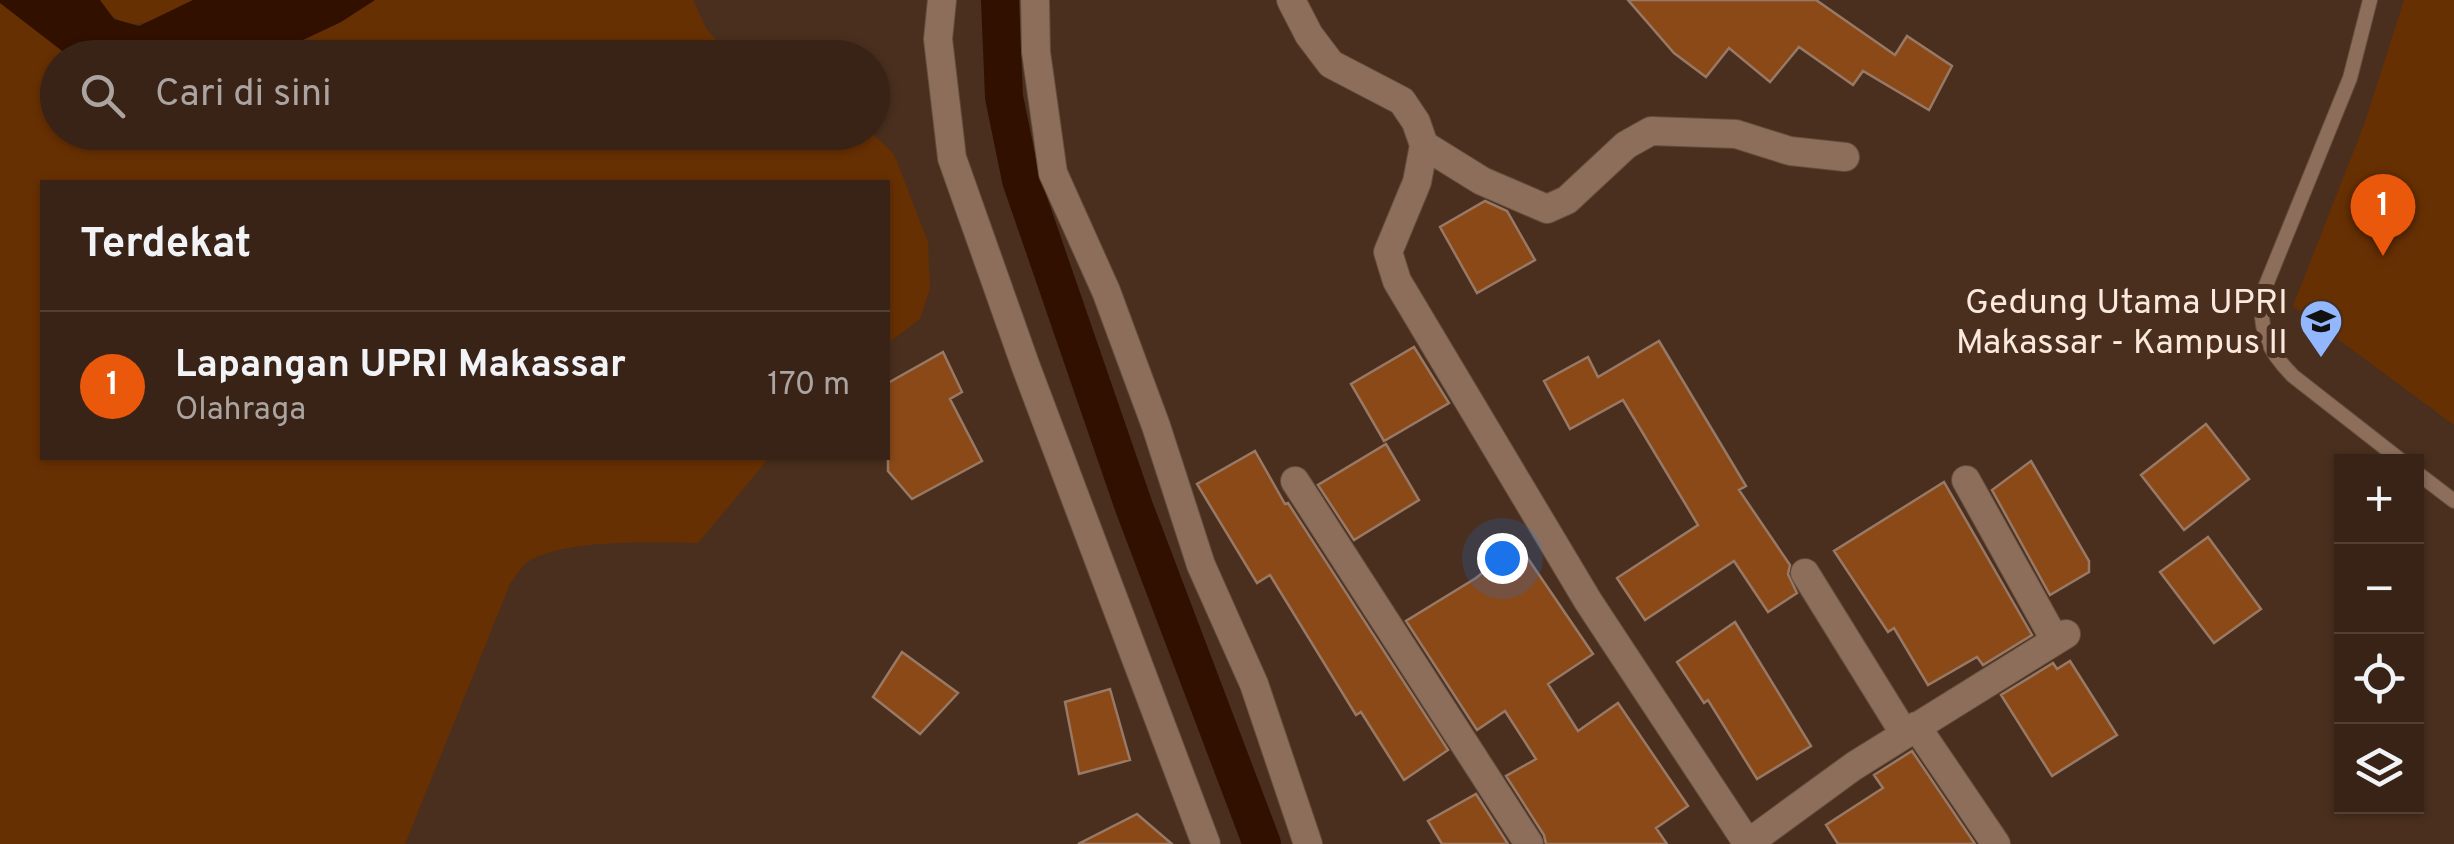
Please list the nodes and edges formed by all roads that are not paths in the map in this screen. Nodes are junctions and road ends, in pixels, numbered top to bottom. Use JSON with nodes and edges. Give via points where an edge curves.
{"nodes":[{"id":1,"x":942,"y":0,"type":"edge"},
{"id":2,"x":1034,"y":0,"type":"edge"},
{"id":3,"x":1291,"y":0,"type":"edge"},
{"id":4,"x":2370,"y":0,"type":"edge"},
{"id":5,"x":1424,"y":145,"type":"junction"},
{"id":6,"x":1846,"y":157,"type":"dead end"},
{"id":7,"x":2393,"y":454,"type":"edge"},
{"id":8,"x":2424,"y":478,"type":"edge"},
{"id":9,"x":1966,"y":480,"type":"dead end"},
{"id":10,"x":1295,"y":481,"type":"dead end"},
{"id":11,"x":2454,"y":501,"type":"edge"},
{"id":12,"x":1805,"y":573,"type":"dead end"},
{"id":13,"x":1910,"y":730,"type":"junction"},
{"id":14,"x":1784,"y":833,"type":"edge"},
{"id":15,"x":1206,"y":844,"type":"edge"},
{"id":16,"x":1308,"y":844,"type":"edge"},
{"id":17,"x":1529,"y":844,"type":"edge"},
{"id":18,"x":1748,"y":844,"type":"edge"},
{"id":19,"x":1996,"y":844,"type":"edge"}],
"edges":[{"from":1,"to":15,"type":"street","via":[[938,39],[952,158]]},
{"from":2,"to":16,"type":"street","via":[[1054,173],[1106,291]]},
{"from":3,"to":5,"type":"street","via":[[1332,64],[1402,101]]},
{"from":4,"to":7,"type":"lane","via":[[2350,78],[2264,290],[2261,326],[2276,360]]},
{"from":5,"to":6,"type":"street","via":[[1482,181],[1548,209],[1651,131],[1736,134],[1790,151]]},
{"from":5,"to":18,"type":"street","via":[[1418,182],[1388,252],[1396,281],[1588,601]]},
{"from":8,"to":11,"type":"lane"},
{"from":9,"to":13,"type":"street","via":[[2060,637]]},
{"from":10,"to":17,"type":"street"},
{"from":12,"to":13,"type":"street"},
{"from":13,"to":14,"type":"street"},
{"from":13,"to":19,"type":"street"},
{"from":14,"to":18,"type":"street"}]}
